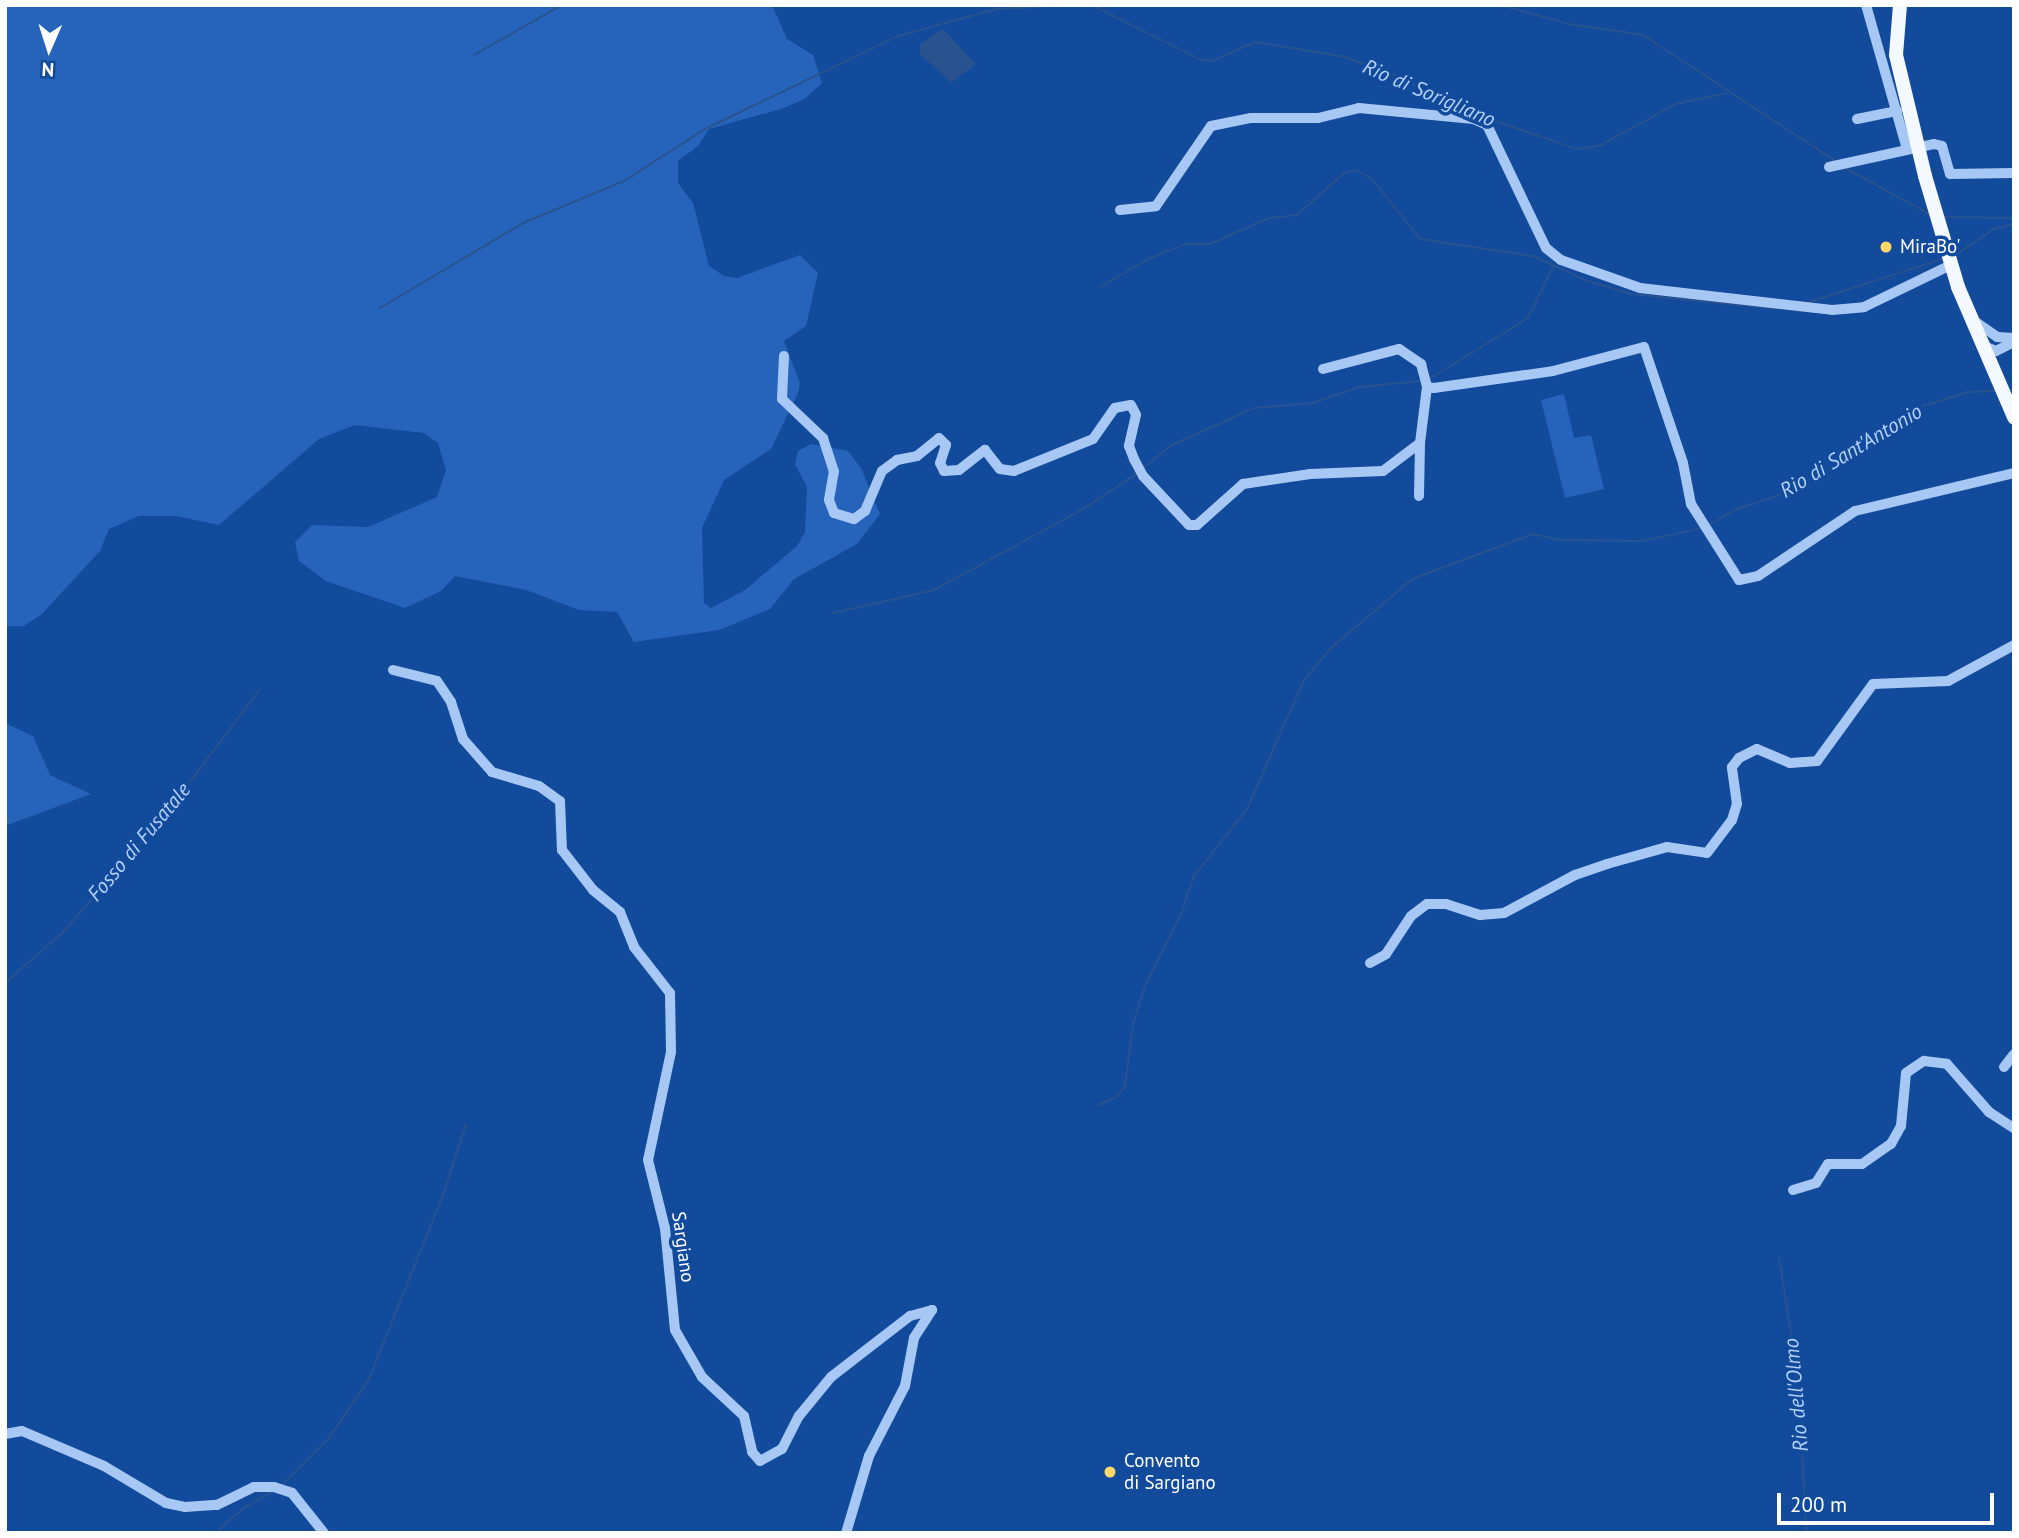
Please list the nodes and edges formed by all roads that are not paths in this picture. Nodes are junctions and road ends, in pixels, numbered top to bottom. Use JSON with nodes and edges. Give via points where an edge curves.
{"nodes":[{"id":1,"x":1866,"y":5,"type":"edge"},
{"id":2,"x":1900,"y":5,"type":"edge"},
{"id":3,"x":1897,"y":111,"type":"junction"},
{"id":4,"x":1857,"y":119,"type":"dead end"},
{"id":5,"x":1912,"y":148,"type":"junction"},
{"id":6,"x":1829,"y":167,"type":"dead end"},
{"id":7,"x":2014,"y":173,"type":"edge"},
{"id":8,"x":1120,"y":210,"type":"dead end"},
{"id":9,"x":1951,"y":265,"type":"junction"},
{"id":10,"x":1971,"y":319,"type":"junction"},
{"id":11,"x":1997,"y":337,"type":"junction"},
{"id":12,"x":2014,"y":340,"type":"edge"},
{"id":13,"x":1981,"y":345,"type":"junction"},
{"id":14,"x":2001,"y":350,"type":"junction"},
{"id":15,"x":784,"y":356,"type":"dead end"},
{"id":16,"x":1323,"y":369,"type":"dead end"},
{"id":17,"x":1998,"y":384,"type":"junction"},
{"id":18,"x":1427,"y":387,"type":"junction"},
{"id":19,"x":2014,"y":417,"type":"edge"},
{"id":20,"x":1420,"y":443,"type":"junction"},
{"id":21,"x":2014,"y":473,"type":"edge"},
{"id":22,"x":1419,"y":496,"type":"dead end"},
{"id":23,"x":2014,"y":645,"type":"edge"},
{"id":24,"x":393,"y":670,"type":"dead end"},
{"id":25,"x":1370,"y":963,"type":"dead end"},
{"id":26,"x":2014,"y":1054,"type":"edge"},
{"id":27,"x":2004,"y":1067,"type":"dead end"},
{"id":28,"x":1989,"y":1112,"type":"junction"},
{"id":29,"x":2014,"y":1119,"type":"edge"},
{"id":30,"x":2014,"y":1128,"type":"edge"},
{"id":31,"x":1793,"y":1190,"type":"dead end"},
{"id":32,"x":5,"y":1434,"type":"edge"},
{"id":33,"x":324,"y":1533,"type":"edge"},
{"id":34,"x":846,"y":1533,"type":"edge"}],
"edges":[{"from":1,"to":3,"type":"street"},
{"from":2,"to":5,"type":"main road","via":[[1896,55]]},
{"from":3,"to":4,"type":"street"},
{"from":3,"to":5,"type":"street"},
{"from":5,"to":6,"type":"street"},
{"from":5,"to":7,"type":"street","via":[[1942,146],[1950,174]]},
{"from":5,"to":9,"type":"main road"},
{"from":8,"to":9,"type":"street","via":[[1156,206],[1210,126],[1251,118],[1318,118],[1359,108],[1473,119],[1487,125],[1546,248],[1561,260],[1640,288],[1832,310],[1864,307]]},
{"from":9,"to":10,"type":"main road"},
{"from":10,"to":11,"type":"street"},
{"from":10,"to":13,"type":"main road"},
{"from":11,"to":12,"type":"street"},
{"from":11,"to":13,"type":"street"},
{"from":12,"to":14,"type":"street"},
{"from":13,"to":14,"type":"street"},
{"from":13,"to":17,"type":"main road"},
{"from":14,"to":17,"type":"street"},
{"from":15,"to":20,"type":"street","via":[[782,399],[823,438],[834,471],[829,500],[841,518],[854,519],[865,511],[882,471],[897,460],[917,456],[939,438],[946,445],[940,463],[944,471],[960,470],[985,450],[1000,469],[1014,471],[1093,439],[1115,408],[1131,405],[1136,415],[1129,446],[1133,459],[1189,524],[1196,525],[1244,484],[1310,474],[1383,471]]},
{"from":16,"to":18,"type":"street","via":[[1399,349],[1421,364]]},
{"from":17,"to":19,"type":"main road"},
{"from":18,"to":20,"type":"street"},
{"from":18,"to":21,"type":"street","via":[[1553,371],[1644,347],[1683,463],[1691,504],[1739,580],[1758,576],[1855,511]]},
{"from":20,"to":22,"type":"street"},
{"from":23,"to":25,"type":"street","via":[[1948,681],[1873,684],[1817,761],[1790,763],[1757,749],[1740,758],[1732,767],[1735,812],[1707,853],[1667,846],[1606,864],[1575,875],[1504,913],[1479,915],[1446,904],[1427,904],[1411,916],[1386,954]]},
{"from":24,"to":34,"type":"street","name":"Sargiano","via":[[438,681],[451,702],[463,739],[492,772],[539,786],[559,801],[562,850],[593,890],[620,912],[635,947],[670,993],[671,1052],[648,1160],[665,1228],[675,1330],[702,1377],[744,1416],[752,1452],[760,1461],[782,1449],[799,1416],[831,1377],[909,1316],[932,1310],[914,1338],[905,1386],[857,1485]]},
{"from":26,"to":27,"type":"street"},
{"from":28,"to":29,"type":"street"},
{"from":28,"to":30,"type":"street"},
{"from":28,"to":31,"type":"street","via":[[1947,1064],[1924,1060],[1906,1073],[1901,1126],[1891,1144],[1862,1164],[1828,1164],[1816,1183]]},
{"from":32,"to":33,"type":"street","via":[[22,1431],[104,1466],[147,1494],[185,1507],[217,1505],[254,1487],[292,1493]]}]}
